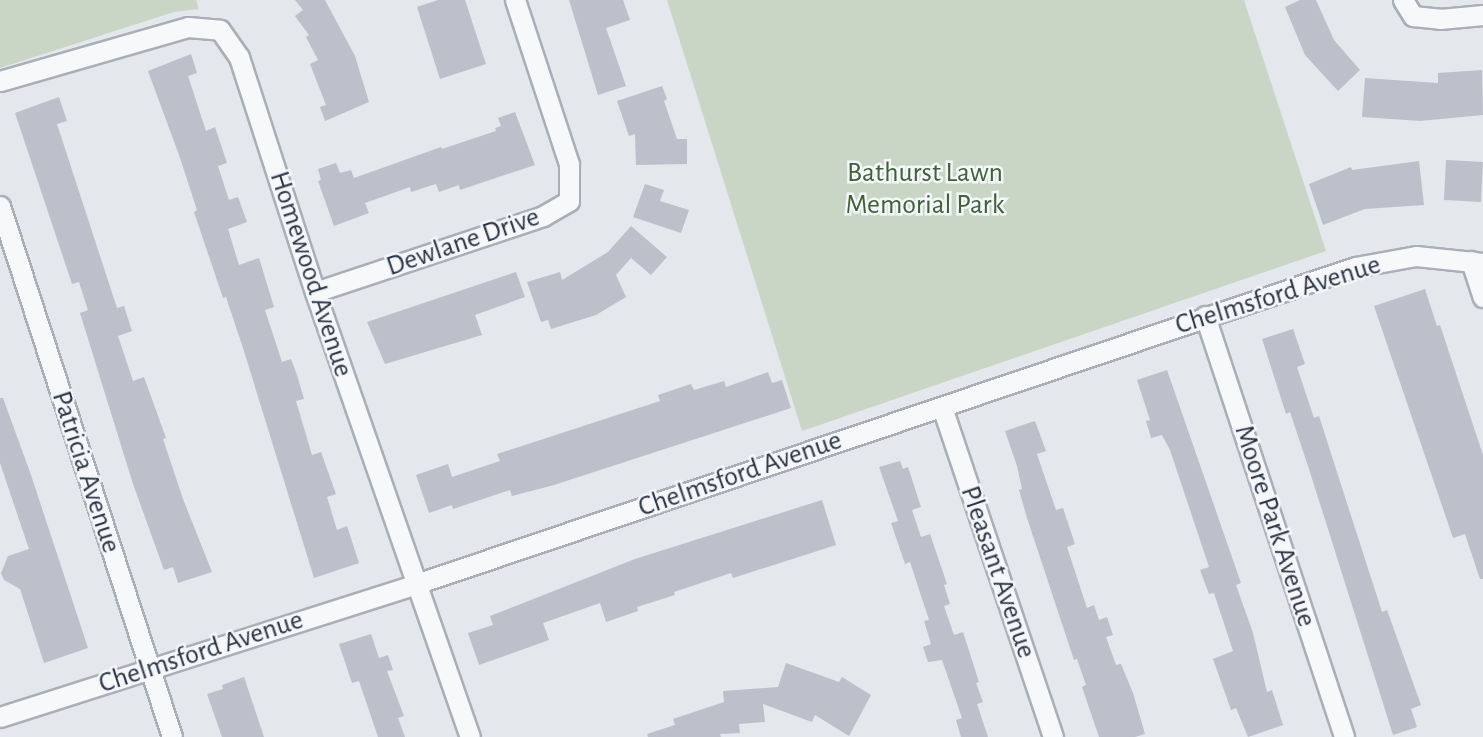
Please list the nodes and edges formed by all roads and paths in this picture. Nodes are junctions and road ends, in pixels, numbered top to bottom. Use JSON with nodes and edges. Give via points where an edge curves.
{"nodes":[{"id":1,"x":515,"y":0,"type":"edge"},
{"id":2,"x":1403,"y":0,"type":"edge"},
{"id":3,"x":1483,"y":15,"type":"edge"},
{"id":4,"x":0,"y":81,"type":"edge"},
{"id":5,"x":0,"y":206,"type":"edge"},
{"id":6,"x":1477,"y":262,"type":"edge"},
{"id":7,"x":315,"y":292,"type":"junction"},
{"id":8,"x":1483,"y":297,"type":"edge"},
{"id":9,"x":1205,"y":316,"type":"junction"},
{"id":10,"x":942,"y":407,"type":"junction"},
{"id":11,"x":415,"y":584,"type":"junction"},
{"id":12,"x":150,"y":668,"type":"junction"},
{"id":13,"x":0,"y":717,"type":"edge"},
{"id":14,"x":172,"y":737,"type":"edge"},
{"id":15,"x":470,"y":737,"type":"edge"},
{"id":16,"x":1053,"y":737,"type":"edge"},
{"id":17,"x":1344,"y":737,"type":"edge"}],
"edges":[{"from":1,"to":7,"type":"street","name":"Dewlane Drive","via":[[569,164],[569,201],[543,216]]},
{"from":2,"to":3,"type":"street","via":[[1413,16]]},
{"from":4,"to":7,"type":"street","name":"Homewood Avenue","via":[[188,27],[220,30],[239,57]]},
{"from":5,"to":12,"type":"street","name":"Patricia Avenue"},
{"from":6,"to":8,"type":"street"},
{"from":6,"to":9,"type":"street","name":"Chelmsford Avenue","via":[[1416,256],[1355,267]]},
{"from":7,"to":11,"type":"street","name":"Homewood Avenue"},
{"from":9,"to":10,"type":"street","name":"Chelmsford Avenue"},
{"from":9,"to":17,"type":"street","name":"Moore Park Avenue"},
{"from":10,"to":11,"type":"street","name":"Chelmsford Avenue"},
{"from":10,"to":16,"type":"street","name":"Pleasant Avenue"},
{"from":11,"to":12,"type":"street","name":"Chelmsford Avenue"},
{"from":11,"to":15,"type":"street","name":"Homewood Avenue"},
{"from":12,"to":13,"type":"street","name":"Chelmsford Avenue"},
{"from":12,"to":14,"type":"street","name":"Patricia Avenue"}]}
